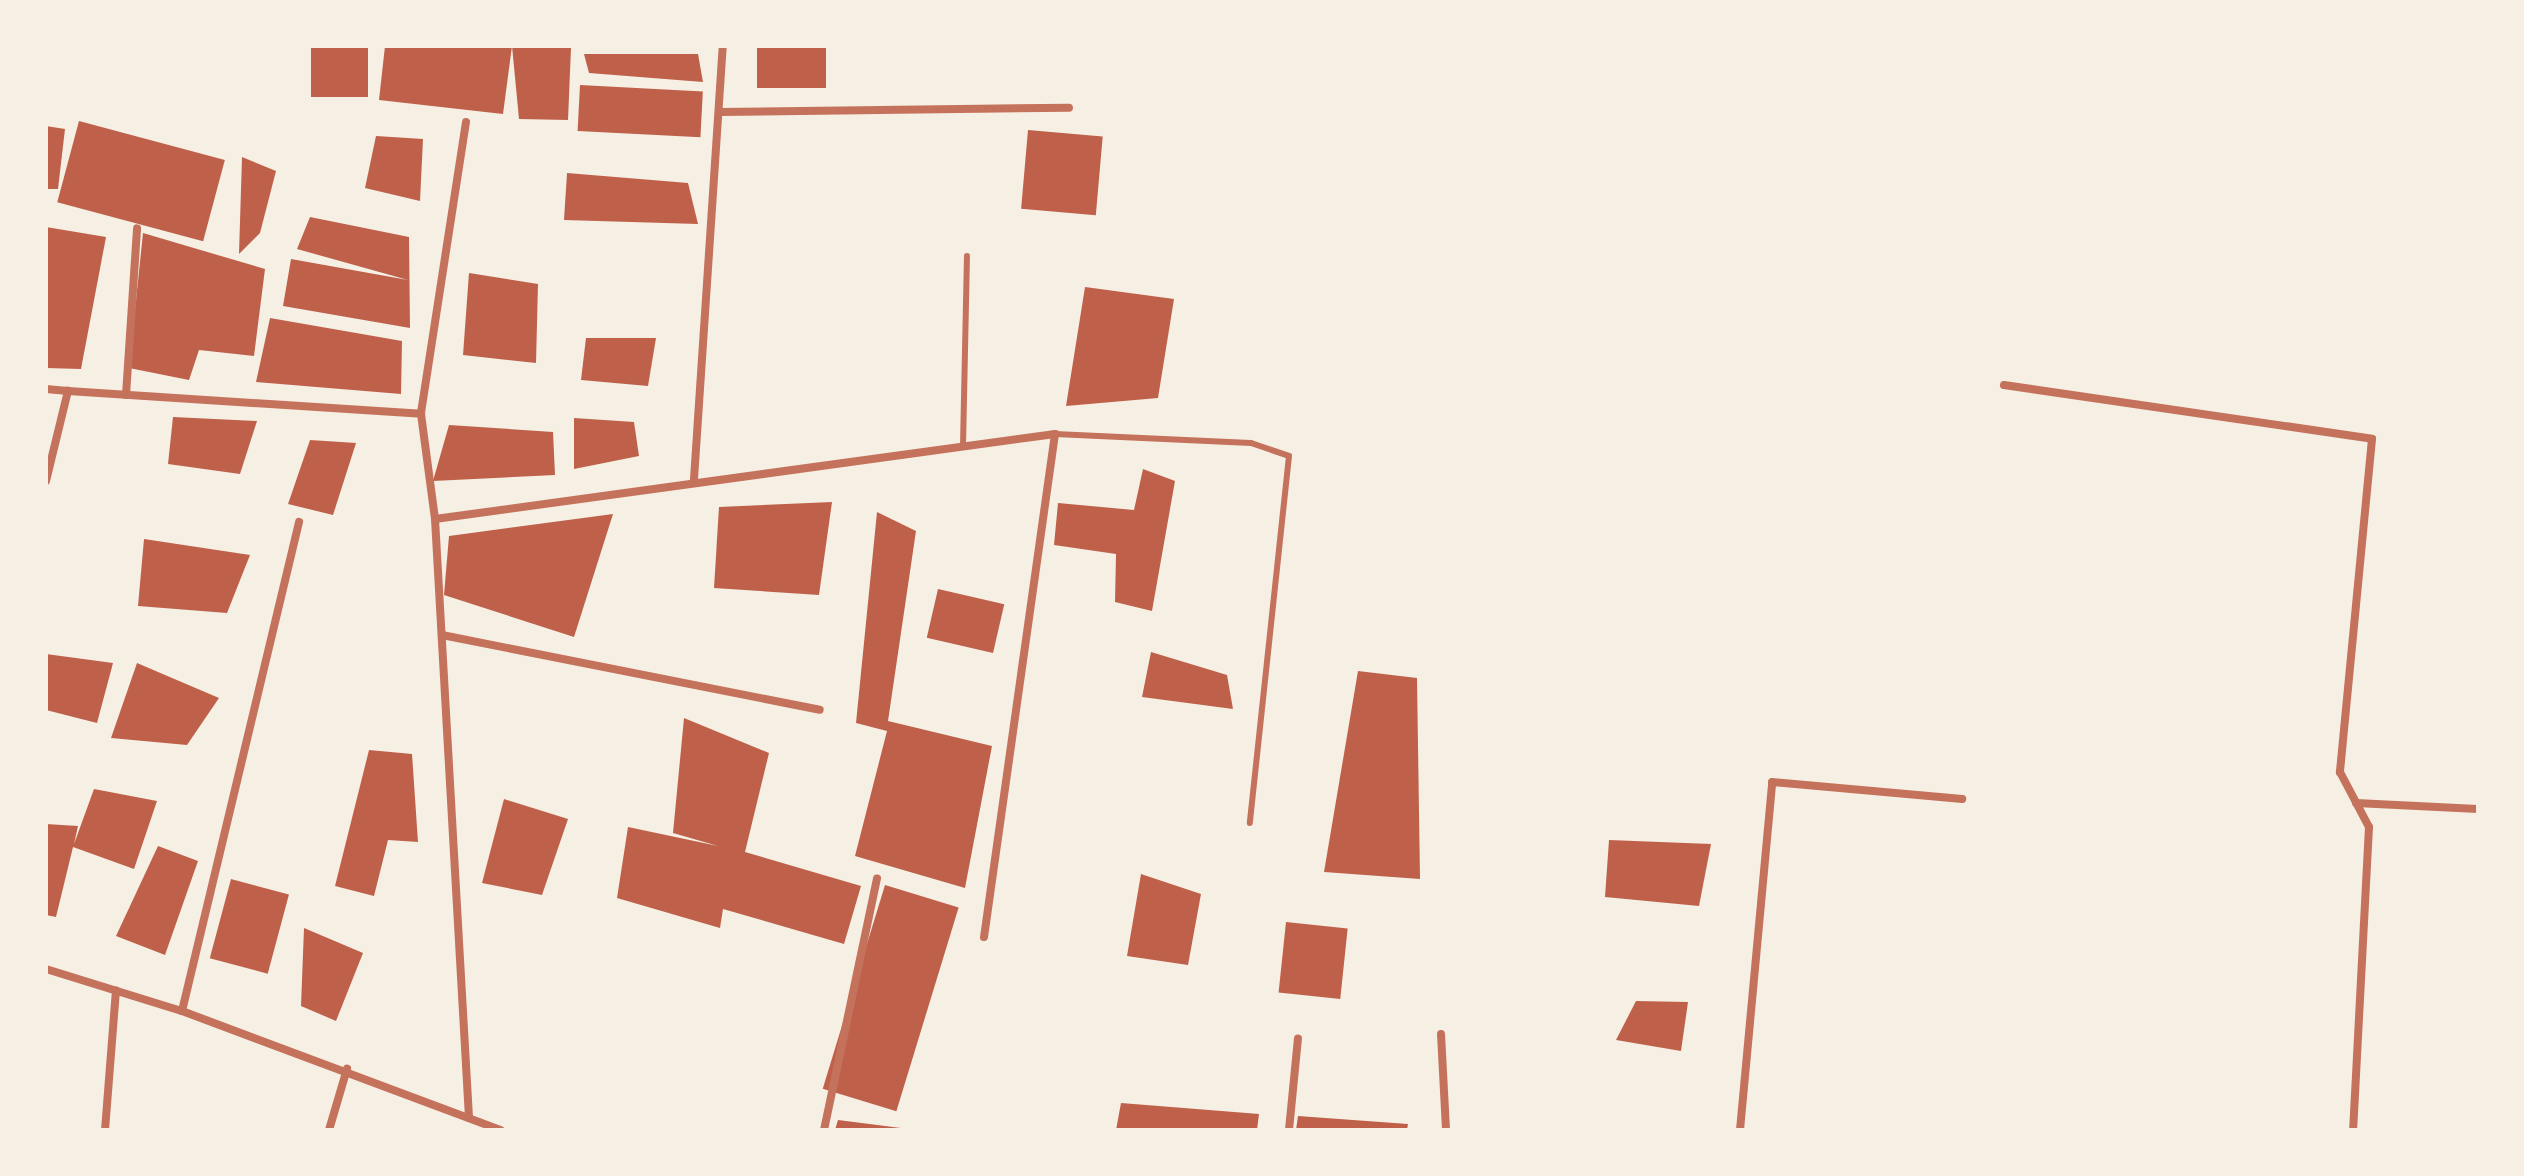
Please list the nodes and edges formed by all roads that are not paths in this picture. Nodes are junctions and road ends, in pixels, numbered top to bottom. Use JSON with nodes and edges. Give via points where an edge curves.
{"nodes":[{"id":1,"x":723,"y":46,"type":"edge"},
{"id":2,"x":1069,"y":108,"type":"dead end"},
{"id":3,"x":719,"y":112,"type":"junction"},
{"id":4,"x":466,"y":122,"type":"dead end"},
{"id":5,"x":137,"y":228,"type":"dead end"},
{"id":6,"x":967,"y":256,"type":"dead end"},
{"id":7,"x":2004,"y":385,"type":"dead end"},
{"id":8,"x":46,"y":389,"type":"edge"},
{"id":9,"x":68,"y":391,"type":"junction"},
{"id":10,"x":126,"y":395,"type":"junction"},
{"id":11,"x":421,"y":414,"type":"junction"},
{"id":12,"x":1055,"y":434,"type":"junction"},
{"id":13,"x":963,"y":446,"type":"junction"},
{"id":14,"x":694,"y":479,"type":"junction"},
{"id":15,"x":46,"y":481,"type":"edge"},
{"id":16,"x":435,"y":519,"type":"junction"},
{"id":17,"x":299,"y":522,"type":"dead end"},
{"id":18,"x":442,"y":635,"type":"junction"},
{"id":19,"x":820,"y":710,"type":"dead end"},
{"id":20,"x":1962,"y":799,"type":"dead end"},
{"id":21,"x":2356,"y":803,"type":"junction"},
{"id":22,"x":2478,"y":809,"type":"edge"},
{"id":23,"x":1250,"y":823,"type":"dead end"},
{"id":24,"x":877,"y":879,"type":"dead end"},
{"id":25,"x":984,"y":937,"type":"dead end"},
{"id":26,"x":46,"y":969,"type":"edge"},
{"id":27,"x":116,"y":990,"type":"junction"},
{"id":28,"x":182,"y":1011,"type":"junction"},
{"id":29,"x":1441,"y":1034,"type":"dead end"},
{"id":30,"x":1298,"y":1038,"type":"dead end"},
{"id":31,"x":347,"y":1069,"type":"junction"},
{"id":32,"x":469,"y":1118,"type":"junction"},
{"id":33,"x":105,"y":1130,"type":"edge"},
{"id":34,"x":329,"y":1130,"type":"edge"},
{"id":35,"x":501,"y":1130,"type":"edge"},
{"id":36,"x":824,"y":1130,"type":"edge"},
{"id":37,"x":1289,"y":1130,"type":"edge"},
{"id":38,"x":1446,"y":1130,"type":"edge"},
{"id":39,"x":1740,"y":1130,"type":"edge"},
{"id":40,"x":2353,"y":1130,"type":"edge"}],
"edges":[{"from":1,"to":3,"type":"street"},
{"from":2,"to":3,"type":"street"},
{"from":3,"to":14,"type":"street"},
{"from":4,"to":11,"type":"street"},
{"from":5,"to":10,"type":"street"},
{"from":6,"to":13,"type":"lane"},
{"from":7,"to":21,"type":"street","via":[[2372,439],[2340,772]]},
{"from":8,"to":9,"type":"street"},
{"from":9,"to":10,"type":"street"},
{"from":9,"to":15,"type":"street"},
{"from":10,"to":11,"type":"street"},
{"from":11,"to":16,"type":"street"},
{"from":12,"to":13,"type":"street"},
{"from":12,"to":23,"type":"lane","via":[[1251,443],[1289,456]]},
{"from":12,"to":25,"type":"street"},
{"from":13,"to":14,"type":"street"},
{"from":14,"to":16,"type":"street"},
{"from":16,"to":18,"type":"street"},
{"from":17,"to":28,"type":"street"},
{"from":18,"to":19,"type":"street"},
{"from":18,"to":32,"type":"street"},
{"from":20,"to":39,"type":"street","via":[[1772,782]]},
{"from":21,"to":22,"type":"street"},
{"from":21,"to":40,"type":"street","via":[[2369,827]]},
{"from":24,"to":36,"type":"street"},
{"from":26,"to":27,"type":"street"},
{"from":27,"to":28,"type":"street"},
{"from":27,"to":33,"type":"street"},
{"from":28,"to":31,"type":"street"},
{"from":29,"to":38,"type":"street"},
{"from":30,"to":37,"type":"street"},
{"from":31,"to":32,"type":"street"},
{"from":31,"to":34,"type":"street"},
{"from":32,"to":35,"type":"street"}]}
